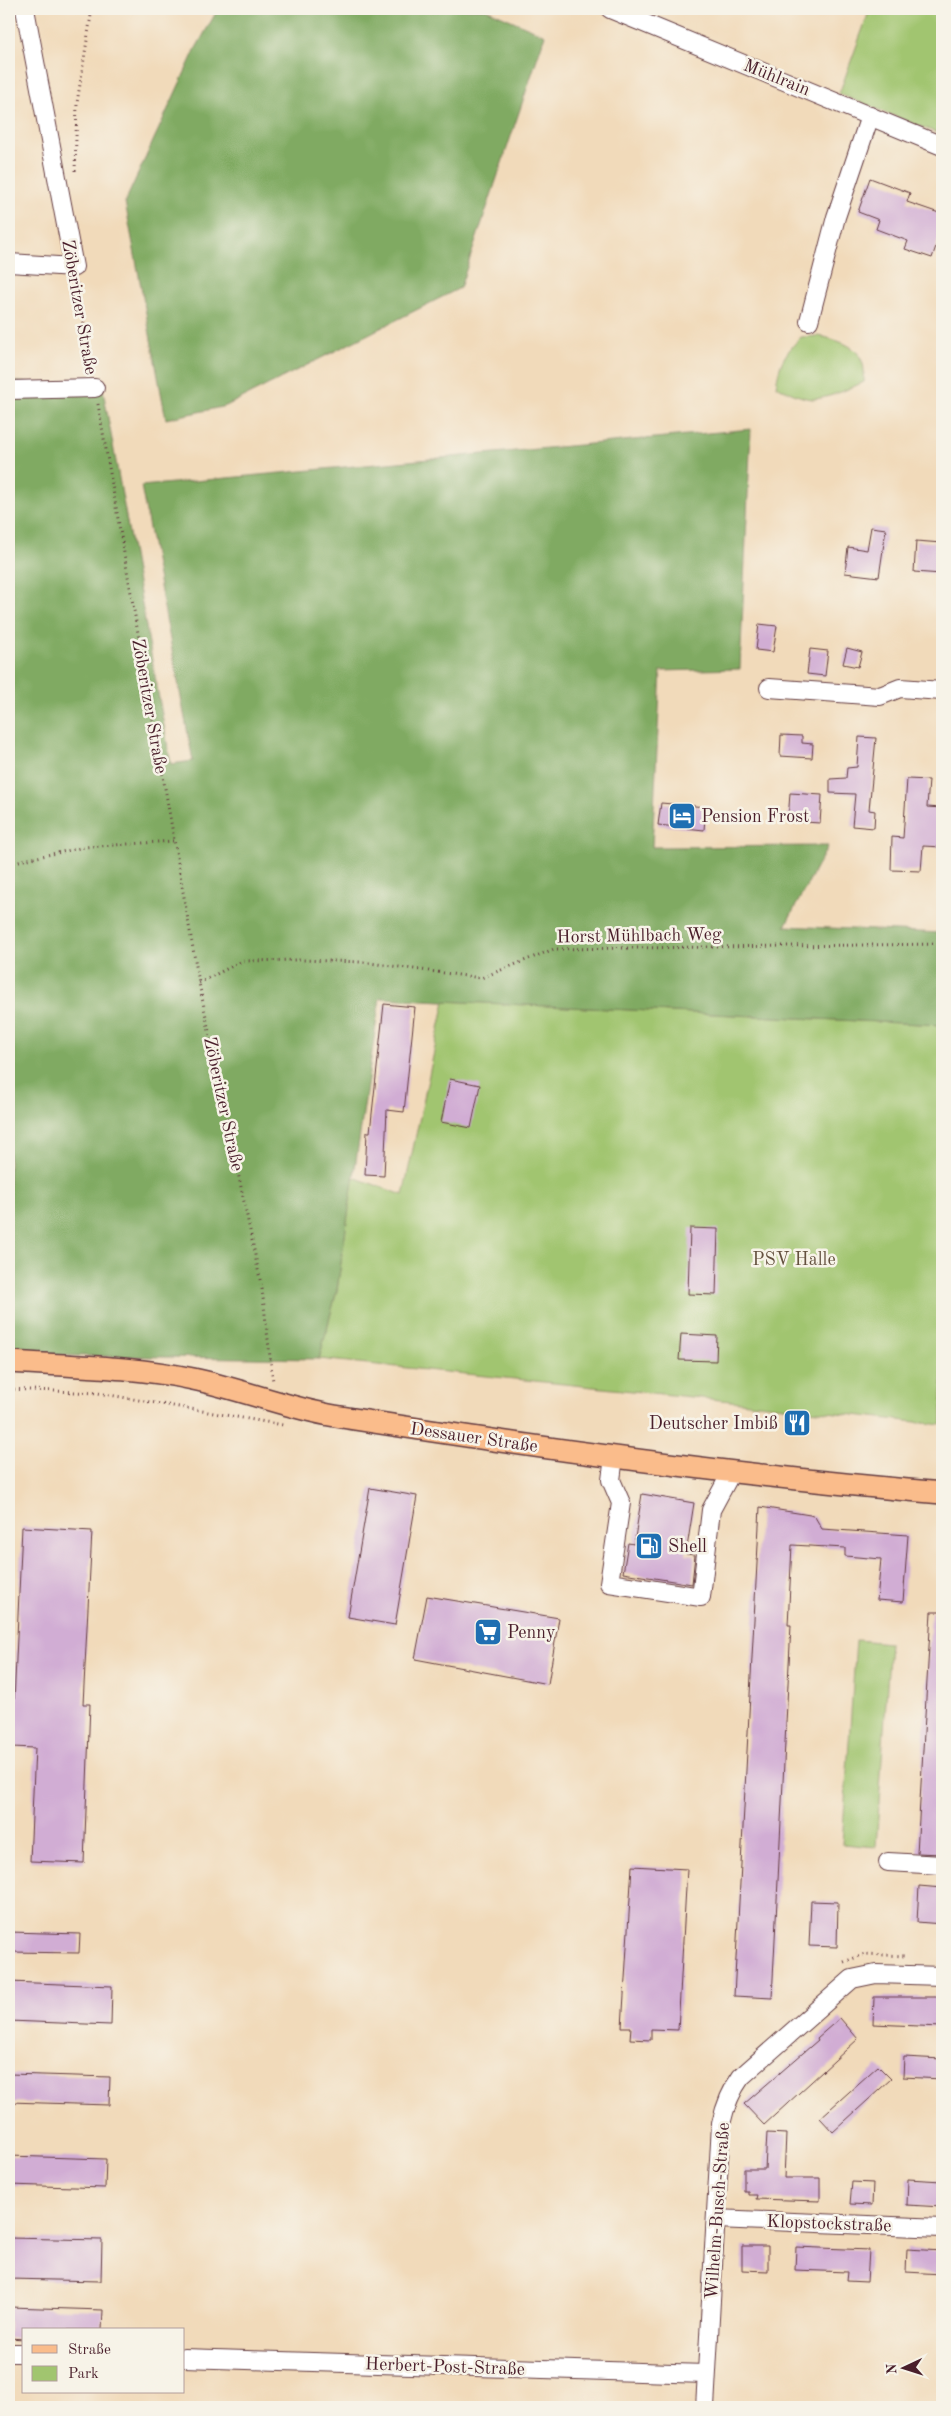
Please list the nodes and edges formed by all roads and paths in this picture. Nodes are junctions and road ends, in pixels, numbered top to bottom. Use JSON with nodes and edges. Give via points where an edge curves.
{"nodes":[{"id":1,"x":25,"y":9,"type":"edge"},
{"id":2,"x":92,"y":9,"type":"edge"},
{"id":3,"x":610,"y":9,"type":"edge"},
{"id":4,"x":870,"y":116,"type":"junction"},
{"id":5,"x":942,"y":146,"type":"edge"},
{"id":6,"x":75,"y":176,"type":"dead end"},
{"id":7,"x":9,"y":263,"type":"edge"},
{"id":8,"x":74,"y":266,"type":"junction"},
{"id":9,"x":809,"y":321,"type":"dead end"},
{"id":10,"x":95,"y":388,"type":"junction"},
{"id":11,"x":9,"y":390,"type":"edge"},
{"id":12,"x":769,"y":688,"type":"dead end"},
{"id":13,"x":942,"y":691,"type":"edge"},
{"id":14,"x":173,"y":841,"type":"junction"},
{"id":15,"x":9,"y":863,"type":"edge"},
{"id":16,"x":942,"y":944,"type":"edge"},
{"id":17,"x":199,"y":983,"type":"junction"},
{"id":18,"x":9,"y":1362,"type":"edge"},
{"id":19,"x":276,"y":1402,"type":"junction"},
{"id":20,"x":614,"y":1457,"type":"junction"},
{"id":21,"x":731,"y":1473,"type":"junction"},
{"id":22,"x":942,"y":1493,"type":"edge"},
{"id":23,"x":888,"y":1862,"type":"dead end"},
{"id":24,"x":942,"y":1864,"type":"edge"},
{"id":25,"x":942,"y":1976,"type":"edge"},
{"id":26,"x":716,"y":2219,"type":"junction"},
{"id":27,"x":942,"y":2228,"type":"edge"},
{"id":28,"x":9,"y":2352,"type":"edge"},
{"id":29,"x":22,"y":2353,"type":"edge"},
{"id":30,"x":185,"y":2358,"type":"edge"},
{"id":31,"x":706,"y":2374,"type":"junction"},
{"id":32,"x":705,"y":2407,"type":"edge"}],
"edges":[{"from":1,"to":8,"type":"street","name":"Zöberitzer Straße"},
{"from":2,"to":6,"type":"path","via":[[77,102]]},
{"from":3,"to":4,"type":"street","name":"Mühlrain"},
{"from":4,"to":5,"type":"street","name":"Mühlrain"},
{"from":4,"to":9,"type":"street","via":[[836,217]]},
{"from":7,"to":8,"type":"street"},
{"from":8,"to":10,"type":"path","name":"Zöberitzer Straße"},
{"from":10,"to":11,"type":"street"},
{"from":10,"to":14,"type":"path","name":"Zöberitzer Straße"},
{"from":12,"to":13,"type":"street","via":[[880,696],[900,688]]},
{"from":14,"to":15,"type":"path","via":[[86,847]]},
{"from":14,"to":17,"type":"path","name":"Zöberitzer Straße"},
{"from":16,"to":17,"type":"path","name":"Horst Mühlbach Weg","via":[[554,949],[481,978],[362,962],[242,961]]},
{"from":17,"to":19,"type":"path","name":"Zöberitzer Straße","via":[[262,1289]]},
{"from":18,"to":19,"type":"main road","name":"Dessauer Straße","via":[[108,1368],[192,1379]]},
{"from":19,"to":20,"type":"main road","name":"Dessauer Straße","via":[[331,1415]]},
{"from":20,"to":21,"type":"main road","name":"Dessauer Straße"},
{"from":20,"to":21,"type":"street","via":[[611,1480],[621,1503],[609,1583],[701,1597],[711,1510]]},
{"from":21,"to":22,"type":"main road","name":"Dessauer Straße"},
{"from":23,"to":24,"type":"street"},
{"from":25,"to":26,"type":"street","name":"Wilhelm-Busch-Straße","via":[[876,1974],[852,1980],[741,2077],[731,2090],[721,2124]]},
{"from":26,"to":27,"type":"street","name":"Klopstockstraße"},
{"from":26,"to":31,"type":"street","name":"Wilhelm-Busch-Straße"},
{"from":28,"to":29,"type":"street"},
{"from":30,"to":31,"type":"street","name":"Herbert-Post-Straße"},
{"from":31,"to":32,"type":"street","name":"Wilhelm-Busch-Straße"}]}
